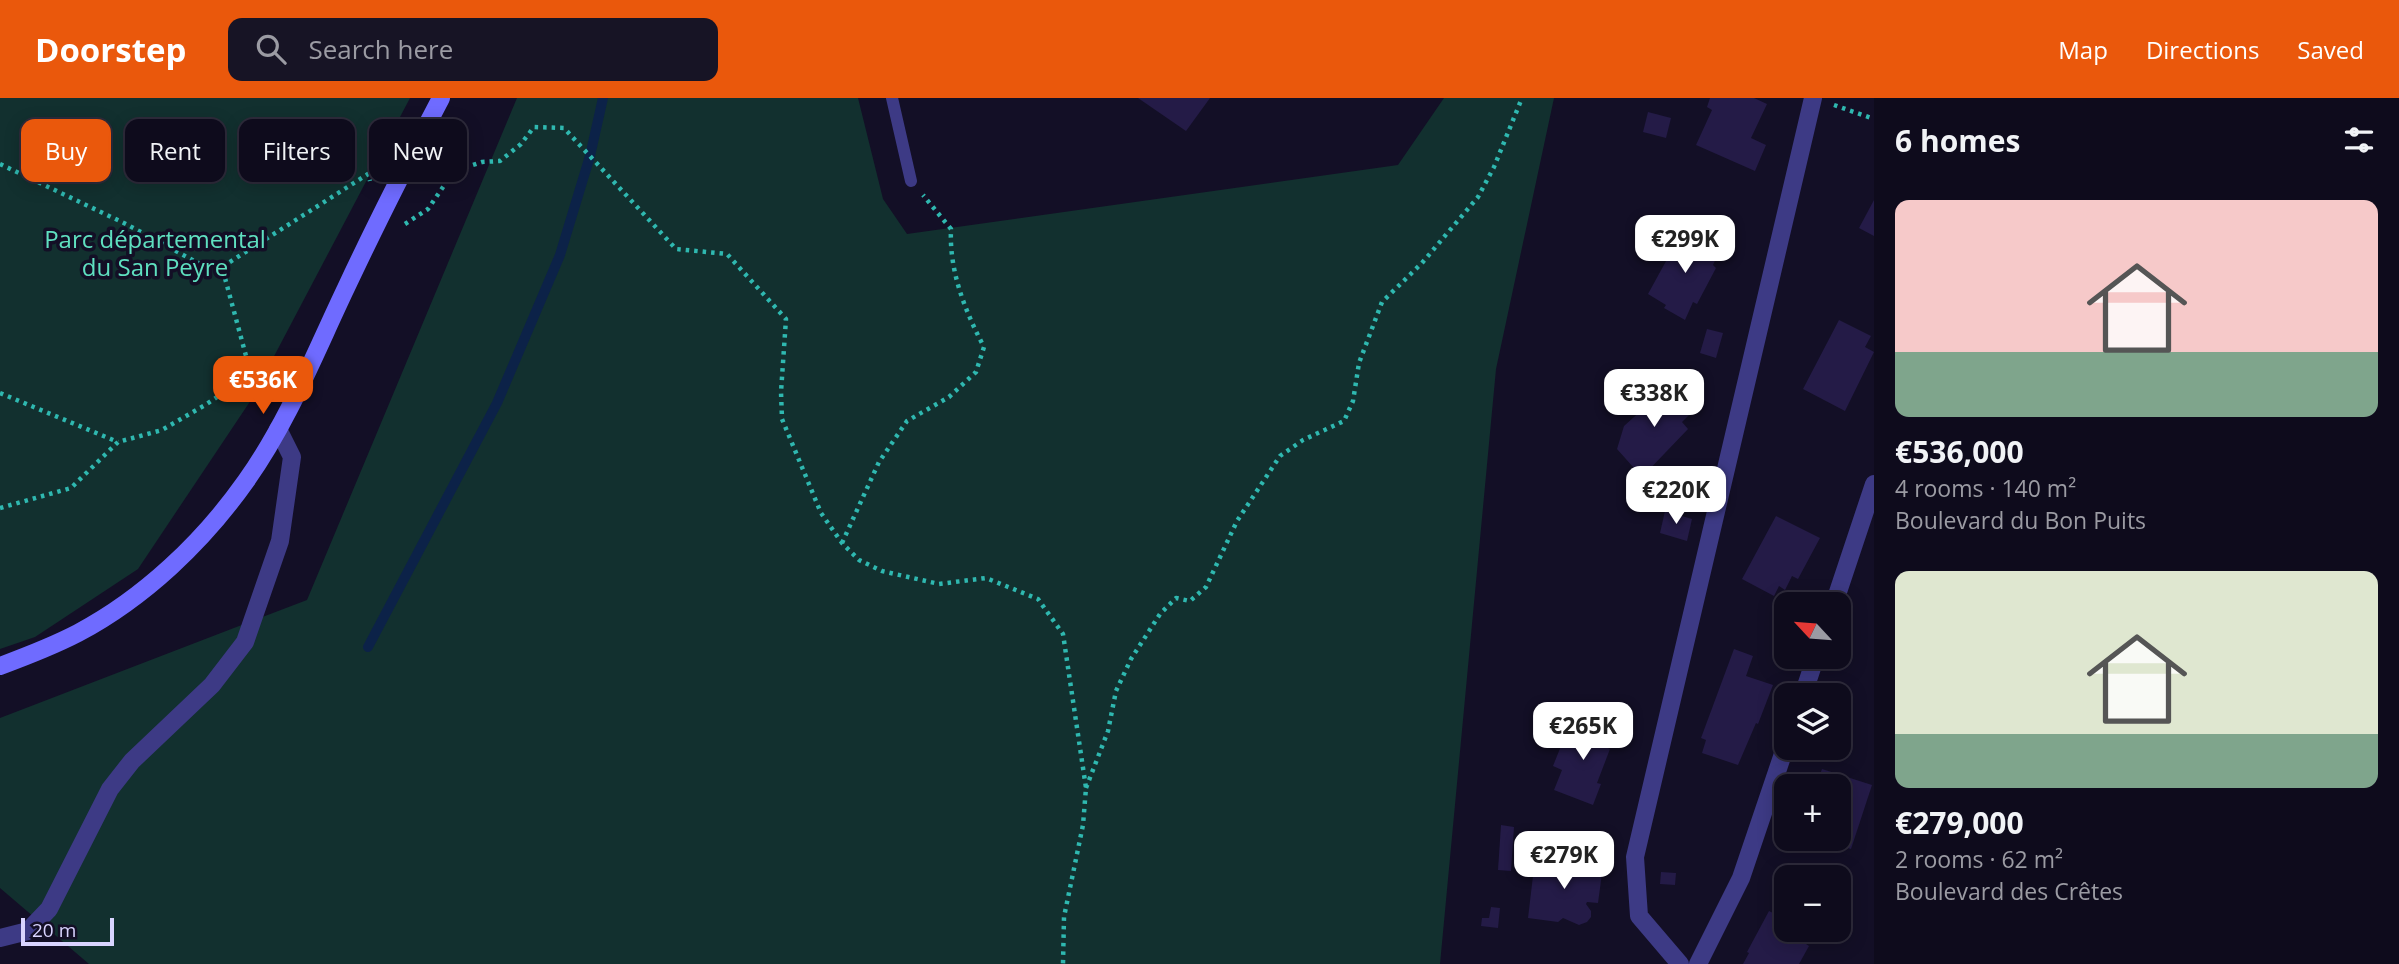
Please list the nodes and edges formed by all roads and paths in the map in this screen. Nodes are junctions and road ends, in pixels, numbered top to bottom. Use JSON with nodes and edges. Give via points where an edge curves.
{"nodes":[{"id":1,"x":440,"y":98,"type":"edge"},
{"id":2,"x":892,"y":98,"type":"edge"},
{"id":3,"x":1522,"y":98,"type":"edge"},
{"id":4,"x":1813,"y":99,"type":"edge"},
{"id":5,"x":1874,"y":119,"type":"edge"},
{"id":6,"x":0,"y":164,"type":"edge"},
{"id":7,"x":911,"y":181,"type":"joint"},
{"id":8,"x":378,"y":219,"type":"junction"},
{"id":9,"x":222,"y":267,"type":"junction"},
{"id":10,"x":0,"y":393,"type":"edge"},
{"id":11,"x":278,"y":429,"type":"junction"},
{"id":12,"x":118,"y":442,"type":"junction"},
{"id":13,"x":1874,"y":484,"type":"edge"},
{"id":14,"x":0,"y":508,"type":"edge"},
{"id":15,"x":842,"y":543,"type":"junction"},
{"id":16,"x":1838,"y":592,"type":"edge"},
{"id":17,"x":0,"y":666,"type":"edge"},
{"id":18,"x":1781,"y":760,"type":"edge"},
{"id":19,"x":1086,"y":788,"type":"junction"},
{"id":20,"x":0,"y":938,"type":"edge"},
{"id":21,"x":1063,"y":964,"type":"edge"},
{"id":22,"x":1680,"y":964,"type":"edge"},
{"id":23,"x":1698,"y":964,"type":"edge"}],
"edges":[{"from":1,"to":8,"type":"main road"},
{"from":2,"to":7,"type":"lane"},
{"from":3,"to":19,"type":"path","via":[[1478,197],[1382,302],[1344,421],[1280,456],[1237,522],[1206,587],[1190,601],[1175,598],[1138,648],[1116,691],[1108,731]]},
{"from":4,"to":5,"type":"path"},
{"from":4,"to":22,"type":"street","via":[[1635,857],[1639,916]]},
{"from":6,"to":9,"type":"path","via":[[198,263]]},
{"from":7,"to":15,"type":"path","via":[[951,229],[950,247],[966,313],[984,348],[976,372],[949,397],[907,421],[879,461]]},
{"from":8,"to":9,"type":"path","via":[[368,174]]},
{"from":8,"to":11,"type":"main road"},
{"from":8,"to":15,"type":"path","via":[[401,226],[428,209],[454,171],[500,161],[534,127],[564,128],[676,249],[727,254],[786,319],[782,419],[821,513]]},
{"from":9,"to":12,"type":"path","via":[[249,367],[241,381],[162,430]]},
{"from":10,"to":12,"type":"path"},
{"from":11,"to":17,"type":"main road","via":[[247,481],[172,567],[80,632]]},
{"from":11,"to":20,"type":"street","via":[[292,457],[279,541],[245,642],[212,685],[132,761],[110,789],[48,909],[27,931]]},
{"from":12,"to":14,"type":"path","via":[[71,488]]},
{"from":13,"to":16,"type":"street"},
{"from":15,"to":19,"type":"path","via":[[859,560],[882,571],[939,584],[986,578],[1038,599],[1063,634]]},
{"from":18,"to":23,"type":"street","via":[[1741,878]]},
{"from":19,"to":21,"type":"path","via":[[1064,916]]}]}
